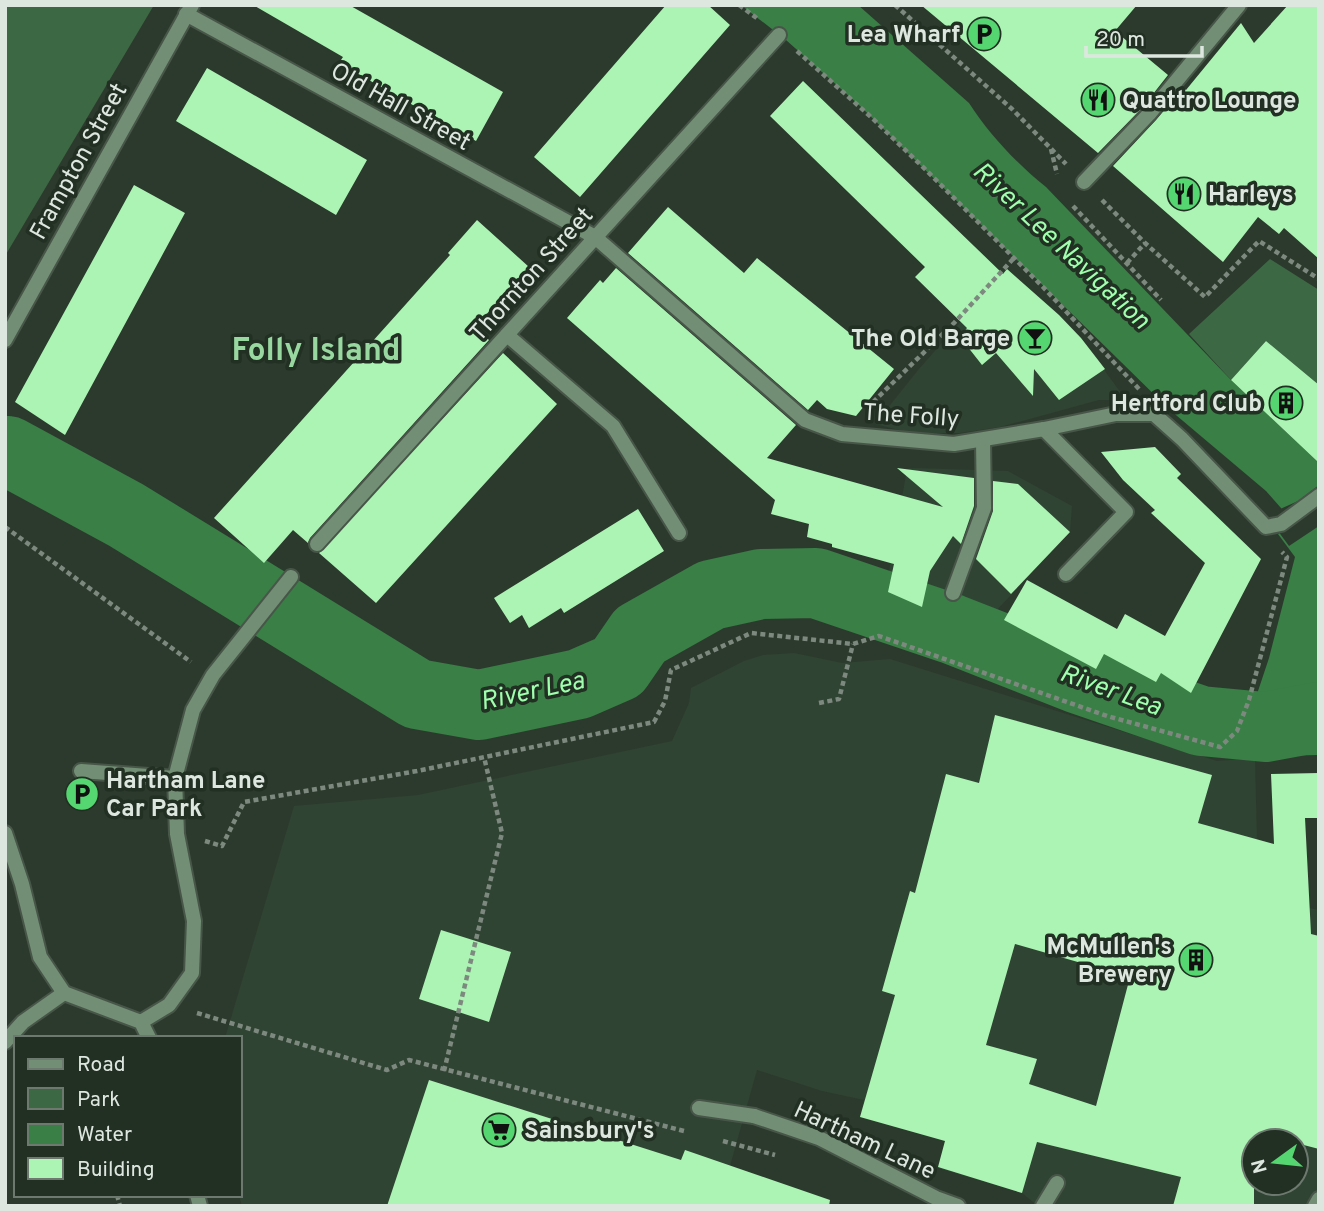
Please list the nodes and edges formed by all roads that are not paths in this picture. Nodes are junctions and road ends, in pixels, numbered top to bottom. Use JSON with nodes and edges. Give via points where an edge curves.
{"nodes":[{"id":1,"x":1237,"y":6,"type":"edge"},
{"id":2,"x":189,"y":10,"type":"edge"},
{"id":3,"x":779,"y":35,"type":"road end"},
{"id":4,"x":1084,"y":182,"type":"road end"},
{"id":5,"x":595,"y":237,"type":"junction"},
{"id":6,"x":507,"y":335,"type":"junction"},
{"id":7,"x":5,"y":340,"type":"edge"},
{"id":8,"x":1044,"y":429,"type":"junction"},
{"id":9,"x":983,"y":440,"type":"junction"},
{"id":10,"x":1319,"y":496,"type":"edge"},
{"id":11,"x":679,"y":533,"type":"dead end"},
{"id":12,"x":317,"y":544,"type":"dead end"},
{"id":13,"x":1066,"y":574,"type":"dead end"},
{"id":14,"x":291,"y":577,"type":"dead end"},
{"id":15,"x":953,"y":593,"type":"dead end"},
{"id":16,"x":81,"y":771,"type":"dead end"},
{"id":17,"x":175,"y":778,"type":"junction"},
{"id":18,"x":5,"y":833,"type":"edge"},
{"id":19,"x":64,"y":993,"type":"junction"},
{"id":20,"x":141,"y":1022,"type":"junction"},
{"id":21,"x":148,"y":1036,"type":"edge"},
{"id":22,"x":5,"y":1042,"type":"edge"},
{"id":23,"x":699,"y":1108,"type":"dead end"},
{"id":24,"x":1057,"y":1183,"type":"dead end"},
{"id":25,"x":1319,"y":1199,"type":"edge"},
{"id":26,"x":958,"y":1206,"type":"edge"},
{"id":27,"x":1044,"y":1206,"type":"edge"},
{"id":28,"x":1315,"y":1206,"type":"edge"}],
"edges":[{"from":1,"to":4,"type":"street","via":[[1149,114]]},
{"from":2,"to":5,"type":"street","name":"Old Hall Street"},
{"from":2,"to":7,"type":"street","name":"Frampton Street"},
{"from":3,"to":5,"type":"street","name":"Thornton Street"},
{"from":5,"to":6,"type":"street","name":"Thornton Street"},
{"from":5,"to":9,"type":"street","name":"The Folly","via":[[805,419],[842,434],[918,436],[954,444]]},
{"from":6,"to":11,"type":"street","via":[[613,426]]},
{"from":6,"to":12,"type":"street","name":"Thornton Street"},
{"from":8,"to":9,"type":"street","name":"The Folly"},
{"from":8,"to":10,"type":"street","name":"The Folly","via":[[1116,414],[1154,414],[1266,527],[1285,521]]},
{"from":8,"to":13,"type":"street","via":[[1126,512]]},
{"from":9,"to":15,"type":"street","via":[[984,508]]},
{"from":14,"to":17,"type":"street","via":[[213,675],[193,710]]},
{"from":16,"to":17,"type":"street"},
{"from":17,"to":20,"type":"street","via":[[177,834],[194,922],[192,973],[169,1005]]},
{"from":18,"to":19,"type":"street","via":[[40,957]]},
{"from":19,"to":20,"type":"street"},
{"from":19,"to":22,"type":"street","via":[[23,1022]]},
{"from":20,"to":21,"type":"street"},
{"from":23,"to":26,"type":"street","name":"Hartham Lane","via":[[754,1116],[819,1138]]},
{"from":24,"to":27,"type":"street"},
{"from":25,"to":28,"type":"street"}]}
